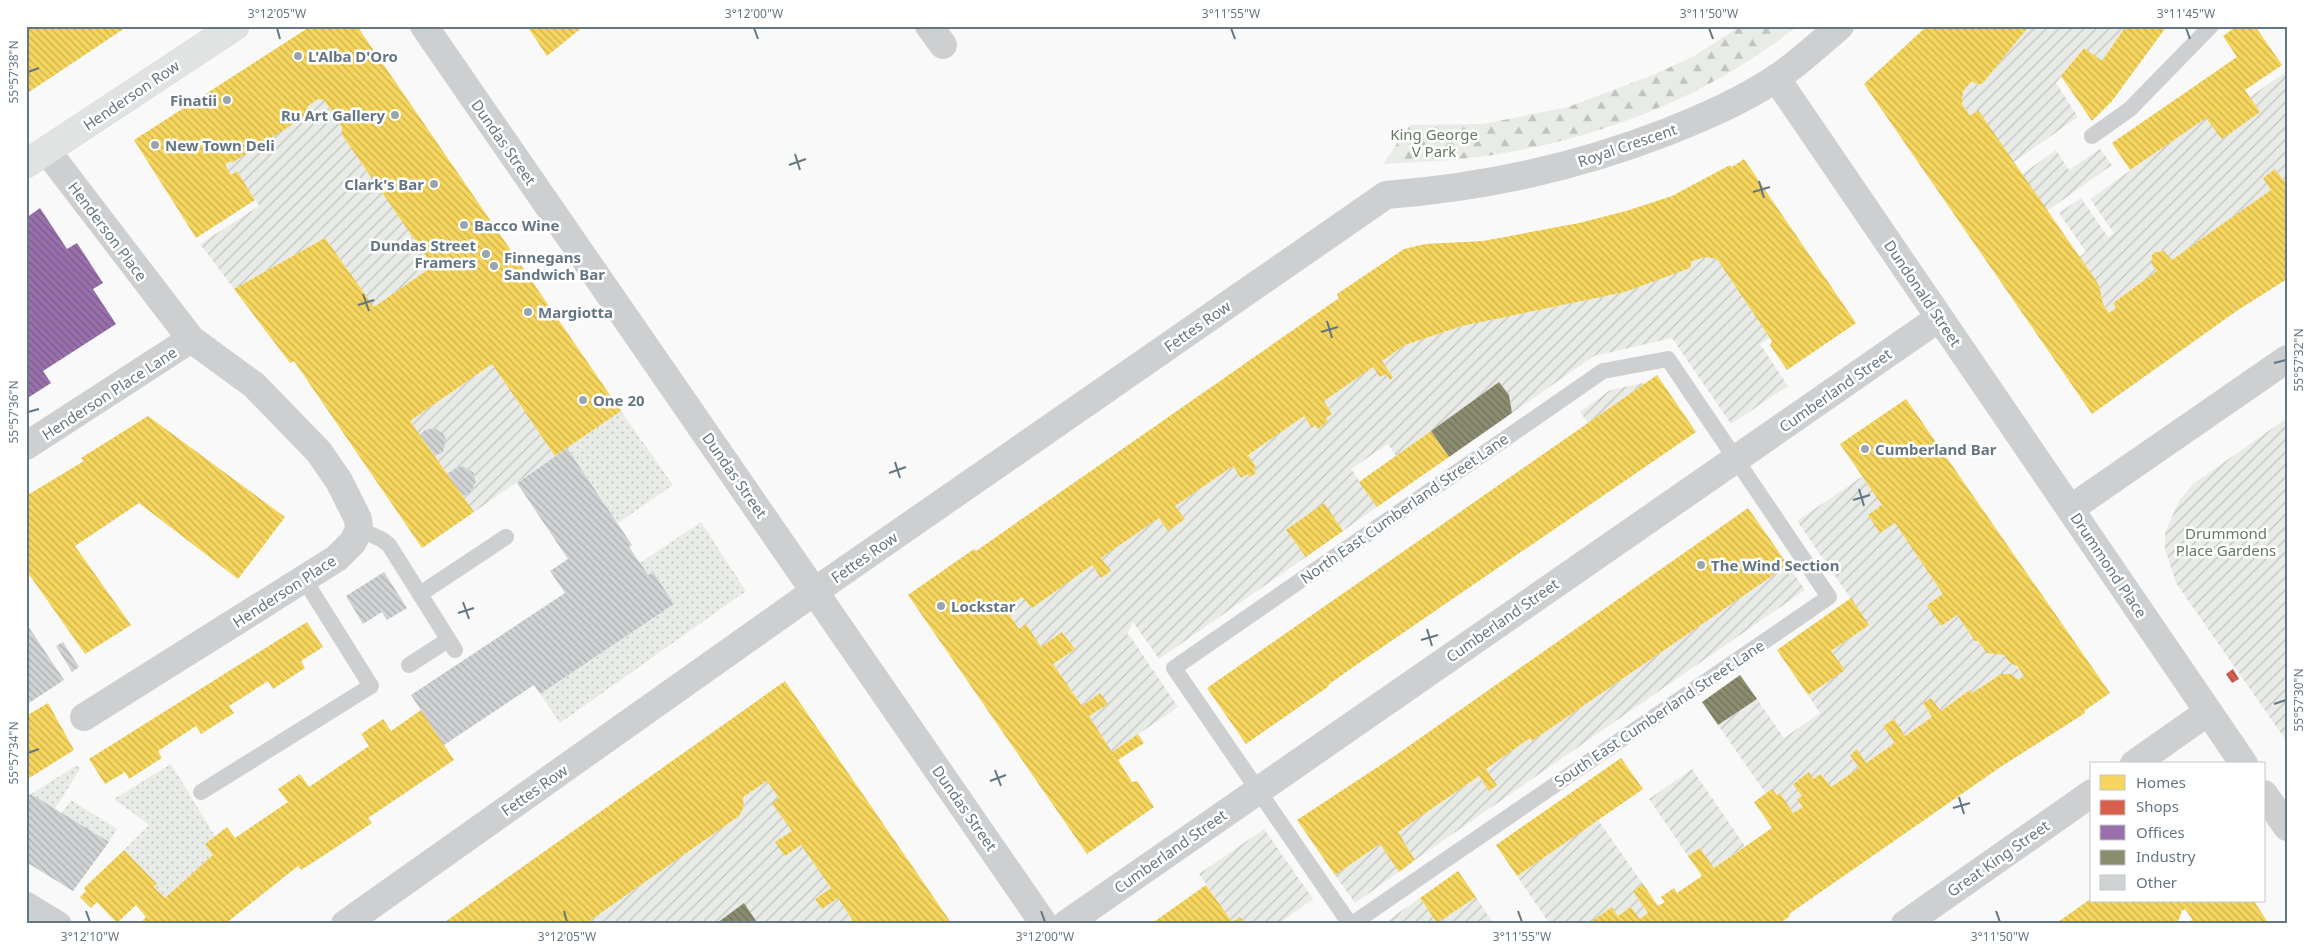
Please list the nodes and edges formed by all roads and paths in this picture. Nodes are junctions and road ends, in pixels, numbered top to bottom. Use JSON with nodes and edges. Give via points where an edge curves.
{"nodes":[{"id":1,"x":235,"y":26,"type":"edge"},
{"id":2,"x":424,"y":26,"type":"edge"},
{"id":3,"x":1840,"y":26,"type":"edge"},
{"id":4,"x":2211,"y":26,"type":"edge"},
{"id":5,"x":1776,"y":78,"type":"junction"},
{"id":6,"x":2092,"y":136,"type":"dead end"},
{"id":7,"x":37,"y":158,"type":"edge"},
{"id":8,"x":1386,"y":194,"type":"joint"},
{"id":9,"x":1939,"y":318,"type":"junction"},
{"id":10,"x":191,"y":339,"type":"junction"},
{"id":11,"x":2287,"y":359,"type":"edge"},
{"id":12,"x":26,"y":446,"type":"edge"},
{"id":13,"x":1735,"y":459,"type":"junction"},
{"id":14,"x":2070,"y":509,"type":"junction"},
{"id":15,"x":359,"y":529,"type":"junction"},
{"id":16,"x":506,"y":537,"type":"dead end"},
{"id":17,"x":304,"y":579,"type":"junction"},
{"id":18,"x":815,"y":591,"type":"junction"},
{"id":19,"x":420,"y":594,"type":"junction"},
{"id":20,"x":409,"y":665,"type":"dead end"},
{"id":21,"x":2208,"y":712,"type":"junction"},
{"id":22,"x":84,"y":717,"type":"dead end"},
{"id":23,"x":2137,"y":762,"type":"edge"},
{"id":24,"x":2243,"y":762,"type":"edge"},
{"id":25,"x":1257,"y":790,"type":"junction"},
{"id":26,"x":201,"y":792,"type":"dead end"},
{"id":27,"x":2090,"y":794,"type":"edge"},
{"id":28,"x":2266,"y":797,"type":"edge"},
{"id":29,"x":2287,"y":827,"type":"edge"},
{"id":30,"x":26,"y":904,"type":"edge"},
{"id":31,"x":59,"y":924,"type":"edge"},
{"id":32,"x":345,"y":924,"type":"edge"},
{"id":33,"x":1044,"y":924,"type":"edge"},
{"id":34,"x":1066,"y":924,"type":"edge"},
{"id":35,"x":1351,"y":924,"type":"edge"},
{"id":36,"x":1904,"y":924,"type":"edge"}],
"edges":[{"from":1,"to":7,"type":"main road","name":"Henderson Row"},
{"from":2,"to":18,"type":"street","name":"Dundas Street"},
{"from":3,"to":5,"type":"street","name":"Royal Crescent"},
{"from":4,"to":6,"type":"lane","via":[[2130,109]]},
{"from":5,"to":8,"type":"street","name":"Royal Crescent","via":[[1691,122],[1584,161],[1496,182]]},
{"from":5,"to":9,"type":"street","name":"Dundonald Street"},
{"from":7,"to":10,"type":"street","name":"Henderson Place"},
{"from":8,"to":18,"type":"street","name":"Fettes Row"},
{"from":9,"to":13,"type":"street","name":"Cumberland Street"},
{"from":9,"to":14,"type":"street","name":"Dundonald Street"},
{"from":10,"to":12,"type":"street","name":"Henderson Place Lane"},
{"from":10,"to":15,"type":"street","name":"Henderson Place","via":[[254,385],[319,452],[355,510]]},
{"from":11,"to":14,"type":"street","name":"Drummond Place"},
{"from":13,"to":25,"type":"street","name":"Cumberland Street"},
{"from":13,"to":25,"type":"lane","name":"North East Cumberland Street Lane","via":[[1668,359],[1603,370],[1578,387],[1174,668]]},
{"from":13,"to":35,"type":"lane","name":"South East Cumberland Street Lane","via":[[1829,597]]},
{"from":14,"to":21,"type":"street","name":"Drummond Place"},
{"from":15,"to":17,"type":"street","name":"Henderson Place","via":[[345,551]]},
{"from":15,"to":19,"type":"lane","via":[[389,545]]},
{"from":16,"to":19,"type":"lane"},
{"from":17,"to":22,"type":"street","name":"Henderson Place"},
{"from":17,"to":26,"type":"lane","via":[[371,686]]},
{"from":18,"to":32,"type":"street","name":"Fettes Row"},
{"from":18,"to":33,"type":"street","name":"Dundas Street"},
{"from":19,"to":20,"type":"lane","via":[[452,645]]},
{"from":21,"to":23,"type":"street"},
{"from":21,"to":24,"type":"street","name":"Drummond Place"},
{"from":25,"to":34,"type":"street","name":"Cumberland Street"},
{"from":25,"to":35,"type":"lane","name":"South East Cumberland Street Lane"},
{"from":27,"to":36,"type":"street","name":"Great King Street"},
{"from":28,"to":29,"type":"street"},
{"from":30,"to":31,"type":"street"}]}
